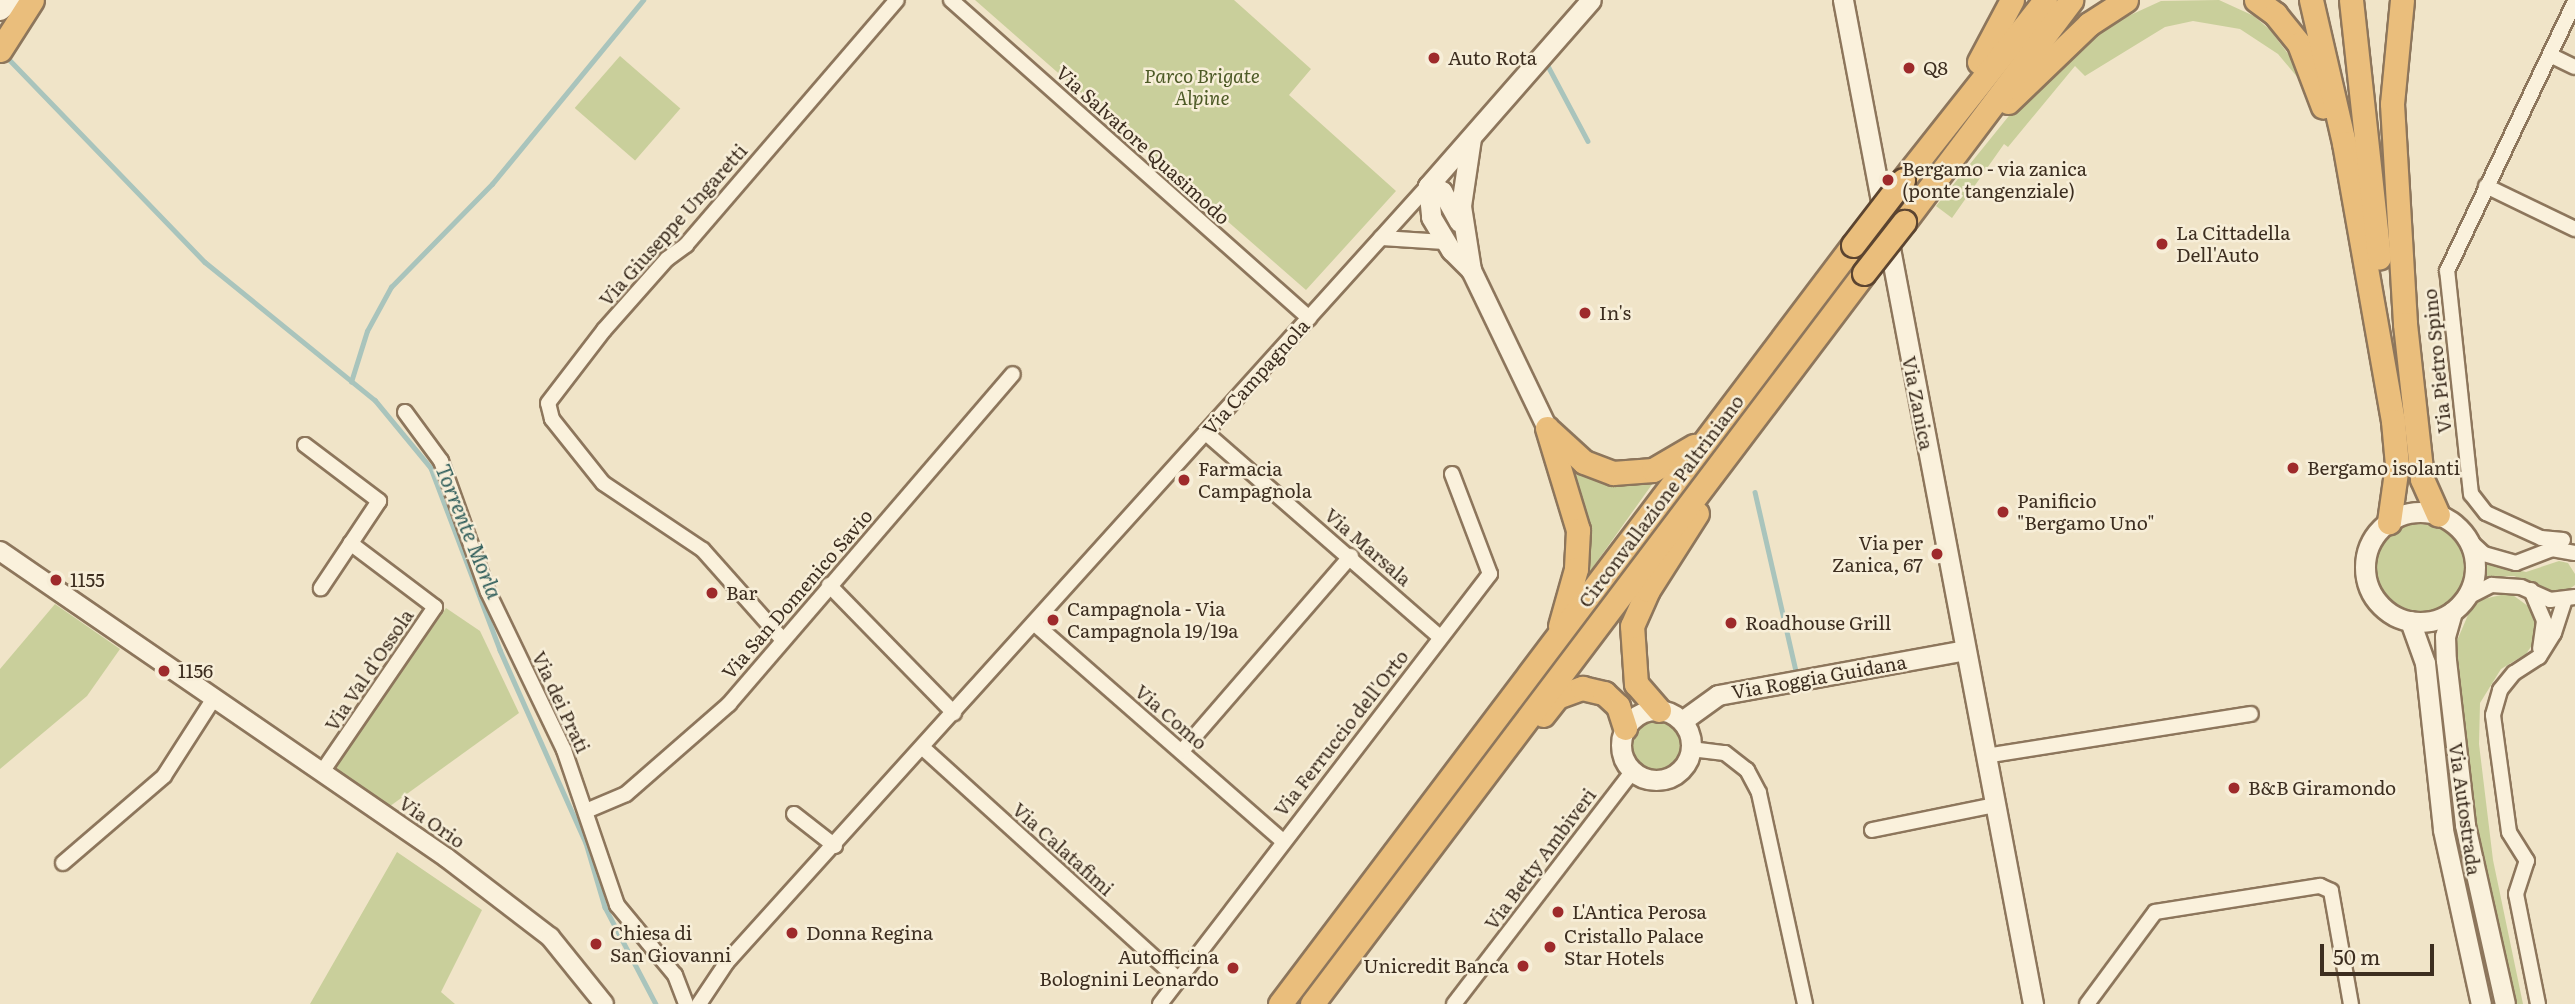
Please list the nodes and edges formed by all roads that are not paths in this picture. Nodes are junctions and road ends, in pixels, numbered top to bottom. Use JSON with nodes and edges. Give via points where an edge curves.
{"nodes":[{"id":1,"x":32,"y":0,"type":"edge"},
{"id":2,"x":897,"y":0,"type":"edge"},
{"id":3,"x":951,"y":0,"type":"edge"},
{"id":4,"x":1591,"y":0,"type":"edge"},
{"id":5,"x":1843,"y":0,"type":"edge"},
{"id":6,"x":2012,"y":0,"type":"edge"},
{"id":7,"x":2045,"y":0,"type":"edge"},
{"id":8,"x":2071,"y":0,"type":"edge"},
{"id":9,"x":2126,"y":0,"type":"edge"},
{"id":10,"x":2256,"y":0,"type":"edge"},
{"id":11,"x":2311,"y":0,"type":"edge"},
{"id":12,"x":2402,"y":0,"type":"edge"},
{"id":13,"x":2575,"y":1,"type":"edge"},
{"id":14,"x":2352,"y":11,"type":"edge"},
{"id":15,"x":7,"y":41,"type":"edge"},
{"id":16,"x":2552,"y":56,"type":"junction"},
{"id":17,"x":2575,"y":67,"type":"edge"},
{"id":18,"x":1945,"y":126,"type":"junction"},
{"id":19,"x":1471,"y":138,"type":"junction"},
{"id":20,"x":1962,"y":144,"type":"junction"},
{"id":21,"x":1428,"y":186,"type":"junction"},
{"id":22,"x":2486,"y":186,"type":"junction"},
{"id":23,"x":1461,"y":226,"type":"junction"},
{"id":24,"x":2575,"y":229,"type":"edge"},
{"id":25,"x":1381,"y":238,"type":"junction"},
{"id":26,"x":1445,"y":242,"type":"junction"},
{"id":27,"x":2363,"y":242,"type":"junction"},
{"id":28,"x":1471,"y":270,"type":"junction"},
{"id":29,"x":1310,"y":318,"type":"junction"},
{"id":30,"x":2405,"y":324,"type":"junction"},
{"id":31,"x":1013,"y":374,"type":"dead end"},
{"id":32,"x":405,"y":412,"type":"dead end"},
{"id":33,"x":2393,"y":421,"type":"junction"},
{"id":34,"x":1548,"y":428,"type":"junction"},
{"id":35,"x":1206,"y":433,"type":"junction"},
{"id":36,"x":1710,"y":433,"type":"junction"},
{"id":37,"x":305,"y":445,"type":"dead end"},
{"id":38,"x":1722,"y":460,"type":"junction"},
{"id":39,"x":1452,"y":474,"type":"dead end"},
{"id":40,"x":2438,"y":515,"type":"junction"},
{"id":41,"x":2389,"y":522,"type":"junction"},
{"id":42,"x":2469,"y":540,"type":"junction"},
{"id":43,"x":2564,"y":540,"type":"edge"},
{"id":44,"x":350,"y":543,"type":"junction"},
{"id":45,"x":0,"y":551,"type":"edge"},
{"id":46,"x":2575,"y":553,"type":"edge"},
{"id":47,"x":1351,"y":556,"type":"junction"},
{"id":48,"x":829,"y":585,"type":"junction"},
{"id":49,"x":321,"y":588,"type":"dead end"},
{"id":50,"x":2531,"y":590,"type":"junction"},
{"id":51,"x":2570,"y":599,"type":"edge"},
{"id":52,"x":2459,"y":605,"type":"junction"},
{"id":53,"x":2410,"y":621,"type":"junction"},
{"id":54,"x":1035,"y":624,"type":"junction"},
{"id":55,"x":1439,"y":636,"type":"junction"},
{"id":56,"x":782,"y":639,"type":"junction"},
{"id":57,"x":1557,"y":639,"type":"junction"},
{"id":58,"x":1965,"y":650,"type":"junction"},
{"id":59,"x":2539,"y":657,"type":"junction"},
{"id":60,"x":214,"y":698,"type":"junction"},
{"id":61,"x":1659,"y":710,"type":"junction"},
{"id":62,"x":954,"y":713,"type":"junction"},
{"id":63,"x":2251,"y":715,"type":"dead end"},
{"id":64,"x":1682,"y":721,"type":"junction"},
{"id":65,"x":1625,"y":728,"type":"junction"},
{"id":66,"x":923,"y":748,"type":"junction"},
{"id":67,"x":1691,"y":749,"type":"junction"},
{"id":68,"x":1182,"y":751,"type":"junction"},
{"id":69,"x":1985,"y":756,"type":"junction"},
{"id":70,"x":322,"y":772,"type":"junction"},
{"id":71,"x":1632,"y":772,"type":"junction"},
{"id":72,"x":1995,"y":805,"type":"junction"},
{"id":73,"x":586,"y":811,"type":"junction"},
{"id":74,"x":793,"y":814,"type":"dead end"},
{"id":75,"x":1872,"y":830,"type":"dead end"},
{"id":76,"x":1282,"y":840,"type":"junction"},
{"id":77,"x":835,"y":846,"type":"junction"},
{"id":78,"x":62,"y":863,"type":"dead end"},
{"id":79,"x":1348,"y":954,"type":"junction"},
{"id":80,"x":1178,"y":979,"type":"junction"},
{"id":81,"x":600,"y":1002,"type":"edge"},
{"id":82,"x":686,"y":1004,"type":"edge"},
{"id":83,"x":699,"y":1004,"type":"edge"},
{"id":84,"x":1160,"y":1004,"type":"edge"},
{"id":85,"x":1280,"y":1004,"type":"edge"},
{"id":86,"x":1312,"y":1004,"type":"edge"},
{"id":87,"x":1454,"y":1004,"type":"edge"},
{"id":88,"x":1805,"y":1004,"type":"edge"},
{"id":89,"x":2033,"y":1004,"type":"edge"},
{"id":90,"x":2087,"y":1004,"type":"edge"},
{"id":91,"x":2351,"y":1004,"type":"edge"},
{"id":92,"x":2481,"y":1004,"type":"edge"},
{"id":93,"x":2505,"y":1004,"type":"edge"},
{"id":94,"x":2538,"y":1004,"type":"edge"}],
"edges":[{"from":1,"to":15,"type":"highway"},
{"from":2,"to":56,"type":"street","name":"Via Giuseppe Ungaretti","via":[[686,245],[667,259],[589,348],[548,403],[552,419],[603,483],[702,551]]},
{"from":3,"to":29,"type":"street","name":"Via Salvatore Quasimodo"},
{"from":4,"to":19,"type":"main road","name":"Via Campagnola"},
{"from":5,"to":58,"type":"main road","name":"Via Zanica"},
{"from":6,"to":18,"type":"highway"},
{"from":7,"to":18,"type":"highway","name":"Circonvallazione Paltriniano"},
{"from":8,"to":20,"type":"highway","name":"Circonvallazione Paltriniano"},
{"from":9,"to":20,"type":"highway","via":[[2089,24]]},
{"from":10,"to":27,"type":"highway","via":[[2288,28],[2309,65],[2346,201]]},
{"from":11,"to":27,"type":"highway"},
{"from":12,"to":30,"type":"highway","via":[[2392,104]]},
{"from":13,"to":16,"type":"street","name":"Via Pietro Spino"},
{"from":14,"to":30,"type":"highway"},
{"from":14,"to":33,"type":"highway"},
{"from":16,"to":17,"type":"street"},
{"from":16,"to":22,"type":"street","name":"Via Pietro Spino"},
{"from":18,"to":36,"type":"highway","name":"Circonvallazione Paltriniano","bridge":true},
{"from":19,"to":21,"type":"main road","name":"Via Campagnola"},
{"from":19,"to":23,"type":"main road"},
{"from":20,"to":38,"type":"highway","name":"Circonvallazione Paltriniano","bridge":true},
{"from":21,"to":23,"type":"main road","via":[[1442,191]]},
{"from":21,"to":25,"type":"street","name":"Via Campagnola"},
{"from":21,"to":26,"type":"main road","via":[[1428,211]]},
{"from":22,"to":24,"type":"street"},
{"from":22,"to":43,"type":"street","name":"Via Pietro Spino","via":[[2447,271],[2471,494],[2486,513],[2541,538]]},
{"from":23,"to":28,"type":"main road"},
{"from":25,"to":26,"type":"street"},
{"from":25,"to":29,"type":"street","name":"Via Campagnola"},
{"from":26,"to":28,"type":"main road"},
{"from":27,"to":33,"type":"highway"},
{"from":28,"to":34,"type":"main road"},
{"from":29,"to":35,"type":"street","name":"Via Campagnola"},
{"from":30,"to":40,"type":"highway","via":[[2422,479]]},
{"from":31,"to":48,"type":"street","name":"Via San Domenico Savio"},
{"from":32,"to":73,"type":"street","name":"Via dei Prati","via":[[442,461],[488,592],[564,750]]},
{"from":33,"to":41,"type":"highway","via":[[2397,464]]},
{"from":34,"to":36,"type":"highway","via":[[1584,463],[1613,473],[1653,470],[1678,459]]},
{"from":34,"to":57,"type":"highway","via":[[1578,530],[1576,569]]},
{"from":35,"to":47,"type":"street","name":"Via Marsala"},
{"from":35,"to":54,"type":"street","name":"Via Campagnola"},
{"from":36,"to":57,"type":"highway","name":"Circonvallazione Paltriniano"},
{"from":37,"to":44,"type":"street","via":[[379,501]]},
{"from":38,"to":61,"type":"highway","via":[[1693,522],[1648,590],[1632,626],[1636,684]]},
{"from":38,"to":79,"type":"highway","name":"Circonvallazione Paltriniano"},
{"from":39,"to":55,"type":"street","name":"Via Ferruccio dell'Orto","via":[[1490,574]]},
{"from":40,"to":41,"type":"main road","via":[[2411,513]]},
{"from":40,"to":42,"type":"main road"},
{"from":41,"to":53,"type":"main road","via":[[2372,540],[2365,573],[2379,605]]},
{"from":42,"to":43,"type":"street","via":[[2496,560],[2516,563]]},
{"from":42,"to":52,"type":"main road","name":"Via Autostrada","via":[[2476,564]]},
{"from":43,"to":46,"type":"street","name":"Via Pietro Spino"},
{"from":44,"to":49,"type":"street"},
{"from":44,"to":70,"type":"street","name":"Via Val d'Ossola","via":[[435,607]]},
{"from":45,"to":60,"type":"street","name":"Via Orio"},
{"from":47,"to":55,"type":"street","name":"Via Marsala"},
{"from":47,"to":68,"type":"street"},
{"from":48,"to":56,"type":"street","name":"Via San Domenico Savio"},
{"from":48,"to":62,"type":"street"},
{"from":50,"to":51,"type":"street"},
{"from":50,"to":52,"type":"street","via":[[2492,585]]},
{"from":50,"to":59,"type":"street","via":[[2544,621]]},
{"from":51,"to":59,"type":"street"},
{"from":52,"to":53,"type":"main road","via":[[2432,621]]},
{"from":52,"to":93,"type":"main road","name":"Via Autostrada","via":[[2445,636],[2465,825]]},
{"from":53,"to":92,"type":"main road","name":"Via Autostrada","via":[[2425,663],[2443,830]]},
{"from":54,"to":62,"type":"street","name":"Via Campagnola"},
{"from":54,"to":68,"type":"street","name":"Via Como"},
{"from":55,"to":76,"type":"street","name":"Via Ferruccio dell'Orto"},
{"from":56,"to":73,"type":"street","name":"Via San Domenico Savio","via":[[729,704],[693,738],[626,794]]},
{"from":57,"to":85,"type":"highway","name":"Circonvallazione Paltriniano"},
{"from":58,"to":64,"type":"main road","name":"Via Roggia Guidana","via":[[1800,684],[1718,695]]},
{"from":58,"to":69,"type":"main road","name":"Via Zanica"},
{"from":59,"to":94,"type":"street","name":"Via Autostrada","via":[[2514,673],[2500,690],[2493,715],[2509,832],[2527,861],[2516,894]]},
{"from":60,"to":70,"type":"street","name":"Via Orio"},
{"from":60,"to":78,"type":"street","via":[[164,776]]},
{"from":61,"to":64,"type":"main road"},
{"from":61,"to":65,"type":"main road","via":[[1640,714]]},
{"from":62,"to":66,"type":"street","name":"Via Campagnola"},
{"from":63,"to":69,"type":"street"},
{"from":64,"to":67,"type":"main road"},
{"from":65,"to":71,"type":"main road","via":[[1621,751]]},
{"from":65,"to":79,"type":"highway","via":[[1618,706],[1604,693],[1582,688],[1557,697],[1369,944]]},
{"from":66,"to":77,"type":"street","name":"Via Campagnola"},
{"from":66,"to":80,"type":"street","name":"Via Calatafimi"},
{"from":67,"to":71,"type":"main road","via":[[1682,769],[1663,779]]},
{"from":67,"to":88,"type":"street","via":[[1725,753],[1747,770],[1759,793]]},
{"from":68,"to":76,"type":"street","name":"Via Como"},
{"from":69,"to":72,"type":"main road","name":"Via Zanica"},
{"from":70,"to":81,"type":"street","name":"Via Orio","via":[[447,858],[550,937]]},
{"from":71,"to":87,"type":"street","name":"Via Betty Ambiveri"},
{"from":72,"to":75,"type":"street"},
{"from":72,"to":89,"type":"main road","name":"Via Zanica"},
{"from":73,"to":82,"type":"street","name":"Via dei Prati","via":[[617,905],[675,975]]},
{"from":74,"to":77,"type":"street"},
{"from":76,"to":80,"type":"street","name":"Via Ferruccio dell'Orto"},
{"from":77,"to":83,"type":"street","name":"Via Campagnola","via":[[727,962]]},
{"from":79,"to":86,"type":"highway","name":"Circonvallazione Paltriniano"},
{"from":80,"to":84,"type":"street","name":"Via Ferruccio dell'Orto"},
{"from":90,"to":91,"type":"street","via":[[2155,912],[2320,886],[2331,891]]}]}
